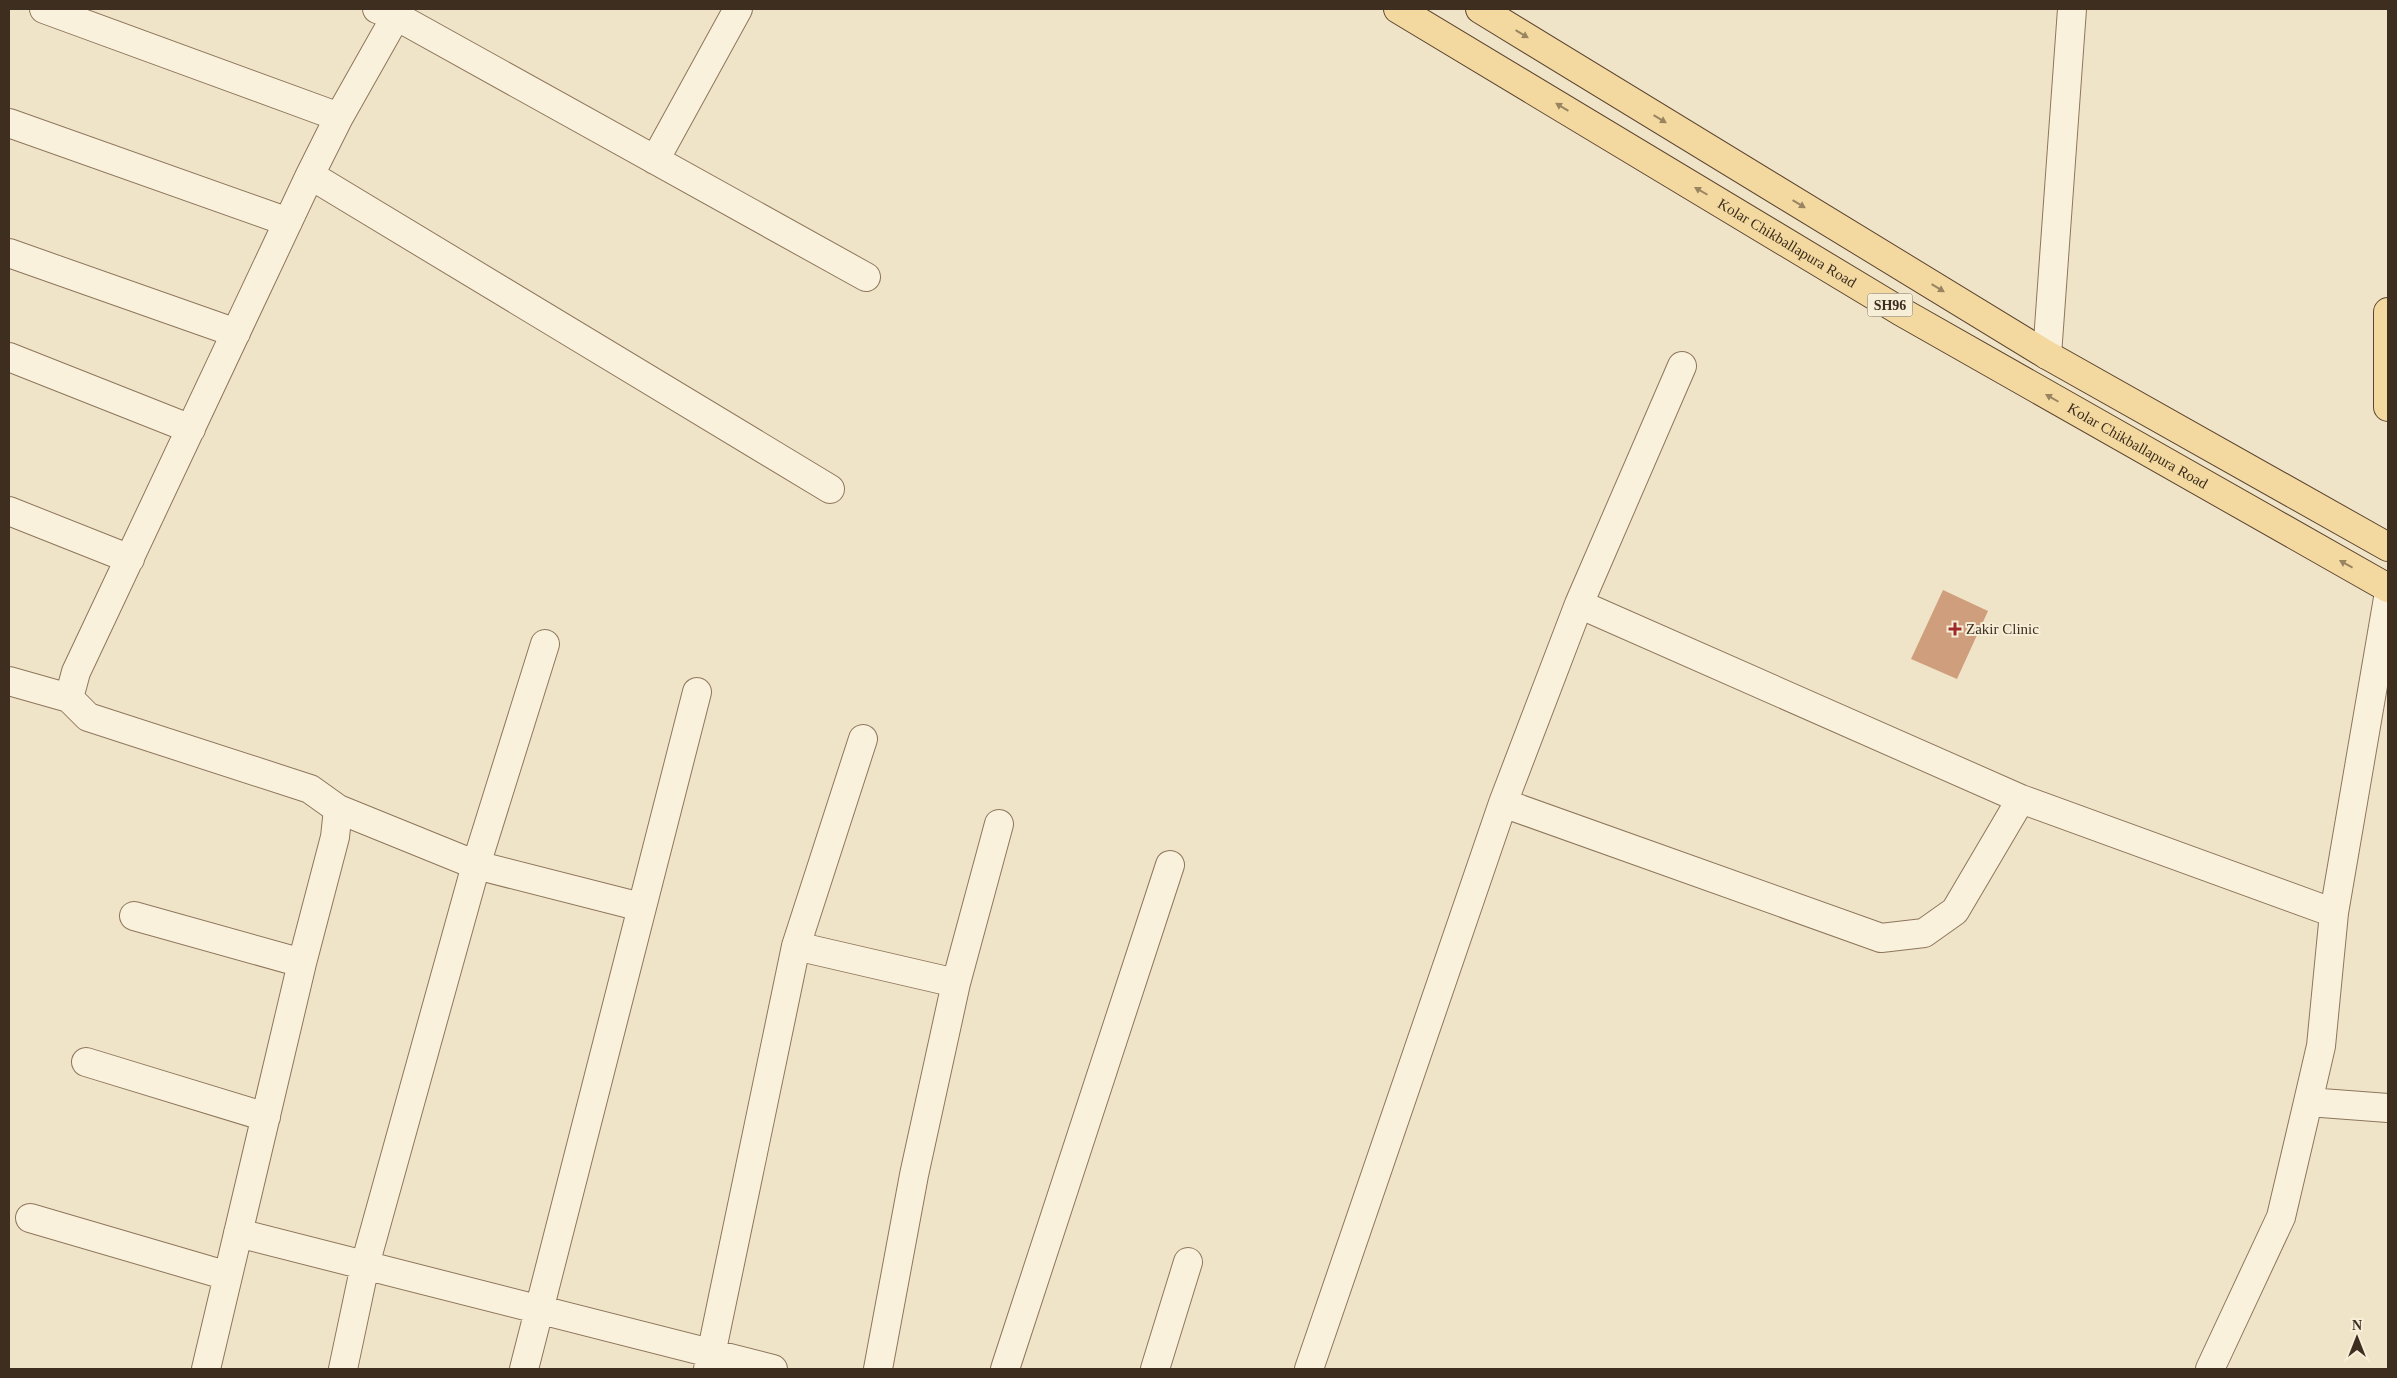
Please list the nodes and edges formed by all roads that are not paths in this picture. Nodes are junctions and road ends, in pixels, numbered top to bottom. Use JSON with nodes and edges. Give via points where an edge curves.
{"nodes":[{"id":1,"x":44,"y":9,"type":"edge"},
{"id":2,"x":738,"y":9,"type":"edge"},
{"id":3,"x":1398,"y":9,"type":"edge"},
{"id":4,"x":1480,"y":9,"type":"edge"},
{"id":5,"x":2072,"y":9,"type":"edge"},
{"id":6,"x":391,"y":11,"type":"edge"},
{"id":7,"x":339,"y":117,"type":"junction"},
{"id":8,"x":9,"y":123,"type":"edge"},
{"id":9,"x":655,"y":160,"type":"junction"},
{"id":10,"x":310,"y":175,"type":"junction"},
{"id":11,"x":288,"y":222,"type":"junction"},
{"id":12,"x":9,"y":253,"type":"edge"},
{"id":13,"x":866,"y":277,"type":"dead end"},
{"id":14,"x":2388,"y":312,"type":"edge"},
{"id":15,"x":236,"y":333,"type":"junction"},
{"id":16,"x":2047,"y":355,"type":"junction"},
{"id":17,"x":9,"y":357,"type":"edge"},
{"id":18,"x":1682,"y":366,"type":"dead end"},
{"id":19,"x":2388,"y":407,"type":"edge"},
{"id":20,"x":191,"y":429,"type":"junction"},
{"id":21,"x":830,"y":489,"type":"dead end"},
{"id":22,"x":9,"y":511,"type":"edge"},
{"id":23,"x":2388,"y":546,"type":"edge"},
{"id":24,"x":130,"y":559,"type":"junction"},
{"id":25,"x":2388,"y":588,"type":"edge"},
{"id":26,"x":2388,"y":598,"type":"edge"},
{"id":27,"x":1578,"y":604,"type":"junction"},
{"id":28,"x":545,"y":644,"type":"dead end"},
{"id":29,"x":9,"y":681,"type":"edge"},
{"id":30,"x":697,"y":692,"type":"dead end"},
{"id":31,"x":69,"y":698,"type":"junction"},
{"id":32,"x":863,"y":739,"type":"dead end"},
{"id":33,"x":2022,"y":799,"type":"junction"},
{"id":34,"x":1503,"y":803,"type":"junction"},
{"id":35,"x":338,"y":809,"type":"junction"},
{"id":36,"x":999,"y":824,"type":"dead end"},
{"id":37,"x":476,"y":865,"type":"junction"},
{"id":38,"x":1170,"y":865,"type":"dead end"},
{"id":39,"x":641,"y":907,"type":"junction"},
{"id":40,"x":2334,"y":913,"type":"junction"},
{"id":41,"x":134,"y":916,"type":"dead end"},
{"id":42,"x":796,"y":946,"type":"junction"},
{"id":43,"x":302,"y":963,"type":"junction"},
{"id":44,"x":956,"y":983,"type":"junction"},
{"id":45,"x":86,"y":1062,"type":"dead end"},
{"id":46,"x":2308,"y":1102,"type":"junction"},
{"id":47,"x":2388,"y":1108,"type":"edge"},
{"id":48,"x":266,"y":1117,"type":"junction"},
{"id":49,"x":30,"y":1218,"type":"dead end"},
{"id":50,"x":238,"y":1233,"type":"junction"},
{"id":51,"x":1188,"y":1262,"type":"dead end"},
{"id":52,"x":365,"y":1265,"type":"junction"},
{"id":53,"x":228,"y":1276,"type":"junction"},
{"id":54,"x":538,"y":1310,"type":"junction"},
{"id":55,"x":710,"y":1362,"type":"edge"},
{"id":56,"x":206,"y":1369,"type":"edge"},
{"id":57,"x":343,"y":1369,"type":"edge"},
{"id":58,"x":524,"y":1369,"type":"edge"},
{"id":59,"x":773,"y":1369,"type":"edge"},
{"id":60,"x":878,"y":1369,"type":"edge"},
{"id":61,"x":1005,"y":1369,"type":"edge"},
{"id":62,"x":1155,"y":1369,"type":"edge"},
{"id":63,"x":1309,"y":1369,"type":"edge"},
{"id":64,"x":2210,"y":1369,"type":"edge"}],
"edges":[{"from":1,"to":7,"type":"street"},
{"from":2,"to":9,"type":"street"},
{"from":25,"to":3,"type":"main road","name":"Kolar Chikballapura Road","number":"SH96","one_way":true,"via":[[1900,311]]},
{"from":4,"to":16,"type":"main road","number":"SH96","one_way":true},
{"from":5,"to":16,"type":"street"},
{"from":6,"to":7,"type":"street"},
{"from":6,"to":9,"type":"street"},
{"from":7,"to":10,"type":"street"},
{"from":8,"to":11,"type":"street"},
{"from":9,"to":13,"type":"street"},
{"from":10,"to":11,"type":"street"},
{"from":10,"to":21,"type":"street"},
{"from":11,"to":15,"type":"street"},
{"from":12,"to":15,"type":"street"},
{"from":14,"to":19,"type":"main road"},
{"from":15,"to":20,"type":"street"},
{"from":16,"to":23,"type":"main road","number":"SH96"},
{"from":17,"to":20,"type":"street"},
{"from":18,"to":27,"type":"street"},
{"from":20,"to":24,"type":"street"},
{"from":22,"to":24,"type":"street"},
{"from":24,"to":31,"type":"street","via":[[76,672]]},
{"from":26,"to":40,"type":"street"},
{"from":27,"to":33,"type":"street"},
{"from":27,"to":34,"type":"street"},
{"from":28,"to":37,"type":"street"},
{"from":29,"to":31,"type":"street"},
{"from":30,"to":39,"type":"street"},
{"from":31,"to":35,"type":"street","via":[[88,717],[310,789]]},
{"from":32,"to":42,"type":"street"},
{"from":33,"to":34,"type":"street","via":[[1955,911],[1924,933],[1881,938]]},
{"from":33,"to":40,"type":"street"},
{"from":34,"to":63,"type":"street"},
{"from":35,"to":37,"type":"street"},
{"from":35,"to":43,"type":"street","via":[[335,837]]},
{"from":36,"to":44,"type":"street"},
{"from":37,"to":39,"type":"street"},
{"from":37,"to":52,"type":"street"},
{"from":38,"to":61,"type":"street"},
{"from":39,"to":54,"type":"street"},
{"from":40,"to":46,"type":"street","via":[[2321,1046]]},
{"from":41,"to":43,"type":"street"},
{"from":42,"to":44,"type":"street"},
{"from":42,"to":55,"type":"street"},
{"from":43,"to":48,"type":"street"},
{"from":44,"to":60,"type":"street","via":[[914,1176]]},
{"from":45,"to":48,"type":"street"},
{"from":46,"to":47,"type":"street"},
{"from":46,"to":64,"type":"street","via":[[2282,1217]]},
{"from":48,"to":50,"type":"street"},
{"from":49,"to":53,"type":"street"},
{"from":50,"to":52,"type":"street"},
{"from":50,"to":53,"type":"street"},
{"from":51,"to":62,"type":"street"},
{"from":52,"to":54,"type":"street"},
{"from":52,"to":57,"type":"street"},
{"from":53,"to":56,"type":"street"},
{"from":54,"to":55,"type":"street"},
{"from":54,"to":58,"type":"street"},
{"from":55,"to":59,"type":"street"}]}
